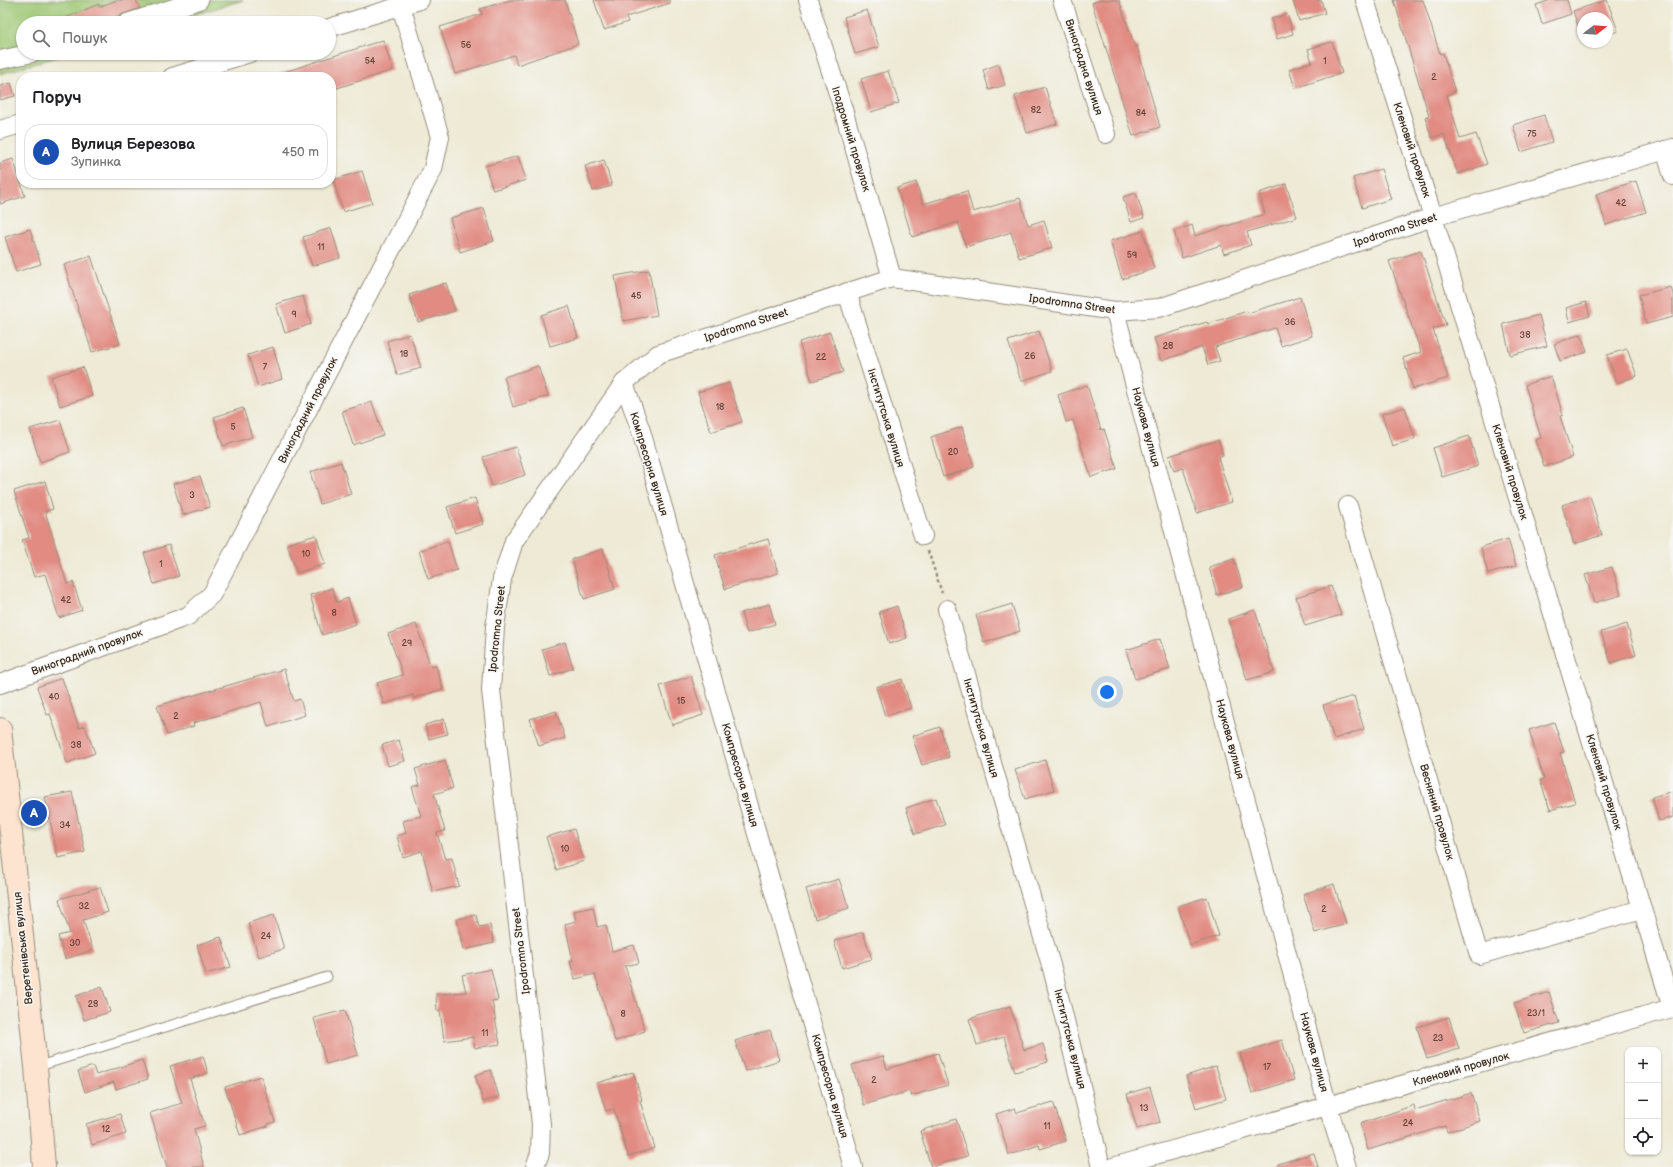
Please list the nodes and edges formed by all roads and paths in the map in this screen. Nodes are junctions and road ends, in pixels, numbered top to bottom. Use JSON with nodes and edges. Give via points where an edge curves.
{"nodes":[{"id":1,"x":199,"y":0,"type":"edge"},
{"id":2,"x":420,"y":0,"type":"edge"},
{"id":3,"x":808,"y":0,"type":"edge"},
{"id":4,"x":1062,"y":0,"type":"edge"},
{"id":5,"x":1364,"y":0,"type":"edge"},
{"id":6,"x":401,"y":6,"type":"junction"},
{"id":7,"x":150,"y":16,"type":"edge"},
{"id":8,"x":336,"y":26,"type":"edge"},
{"id":9,"x":16,"y":56,"type":"edge"},
{"id":10,"x":0,"y":60,"type":"edge"},
{"id":11,"x":227,"y":60,"type":"edge"},
{"id":12,"x":188,"y":72,"type":"edge"},
{"id":13,"x":16,"y":125,"type":"edge"},
{"id":14,"x":0,"y":130,"type":"edge"},
{"id":15,"x":1106,"y":134,"type":"dead end"},
{"id":16,"x":1669,"y":149,"type":"edge"},
{"id":17,"x":1673,"y":176,"type":"edge"},
{"id":18,"x":1433,"y":217,"type":"junction"},
{"id":19,"x":892,"y":278,"type":"junction"},
{"id":20,"x":847,"y":292,"type":"junction"},
{"id":21,"x":1115,"y":311,"type":"junction"},
{"id":22,"x":624,"y":383,"type":"junction"},
{"id":23,"x":1348,"y":506,"type":"dead end"},
{"id":24,"x":923,"y":536,"type":"joint"},
{"id":25,"x":946,"y":609,"type":"joint"},
{"id":26,"x":0,"y":684,"type":"edge"},
{"id":27,"x":0,"y":729,"type":"edge"},
{"id":28,"x":1642,"y":909,"type":"junction"},
{"id":29,"x":327,"y":977,"type":"dead end"},
{"id":30,"x":36,"y":1067,"type":"junction"},
{"id":31,"x":1328,"y":1107,"type":"junction"},
{"id":32,"x":44,"y":1167,"type":"edge"},
{"id":33,"x":535,"y":1167,"type":"edge"},
{"id":34,"x":853,"y":1167,"type":"edge"},
{"id":35,"x":1102,"y":1167,"type":"edge"},
{"id":36,"x":1113,"y":1167,"type":"edge"},
{"id":37,"x":1346,"y":1167,"type":"edge"}],
"edges":[{"from":1,"to":7,"type":"street"},
{"from":2,"to":6,"type":"street"},
{"from":3,"to":19,"type":"street","name":"Іподромний провулок"},
{"from":4,"to":15,"type":"street","name":"Виноградна вулиця"},
{"from":5,"to":18,"type":"street","name":"Кленовий провулок"},
{"from":6,"to":8,"type":"street"},
{"from":6,"to":26,"type":"street","name":"Виноградний провулок","via":[[440,137],[433,169],[212,594],[188,616]]},
{"from":9,"to":10,"type":"street"},
{"from":11,"to":12,"type":"street"},
{"from":13,"to":14,"type":"street"},
{"from":16,"to":17,"type":"street"},
{"from":16,"to":18,"type":"street","name":"Ipodromna Street"},
{"from":18,"to":21,"type":"street","name":"Ipodromna Street","via":[[1159,308]]},
{"from":18,"to":28,"type":"street","name":"Кленовий провулок"},
{"from":19,"to":20,"type":"street","name":"Ipodromna Street"},
{"from":19,"to":21,"type":"street","name":"Ipodromna Street"},
{"from":20,"to":22,"type":"street","name":"Ipodromna Street","via":[[658,354]]},
{"from":20,"to":24,"type":"street","name":"Інститутська вулиця"},
{"from":21,"to":31,"type":"street","name":"Наукова вулиця"},
{"from":22,"to":33,"type":"street","name":"Ipodromna Street","via":[[514,541],[502,579],[495,626],[491,690],[541,1124],[540,1153]]},
{"from":22,"to":34,"type":"street","name":"Компресорна вулиця","via":[[641,431]]},
{"from":23,"to":28,"type":"street","name":"Весняний провулок","via":[[1478,955]]},
{"from":24,"to":25,"type":"path"},
{"from":25,"to":35,"type":"street","name":"Інститутська вулиця","via":[[1053,972]]},
{"from":27,"to":30,"type":"street","name":"Веретенівська вулиця"},
{"from":28,"to":31,"type":"street","name":"Кленовий провулок","via":[[1672,1008]]},
{"from":29,"to":30,"type":"lane"},
{"from":30,"to":32,"type":"street","name":"Веретенівська вулиця"},
{"from":31,"to":36,"type":"street","name":"Кленовий провулок"},
{"from":31,"to":37,"type":"street","name":"Наукова вулиця"}]}
